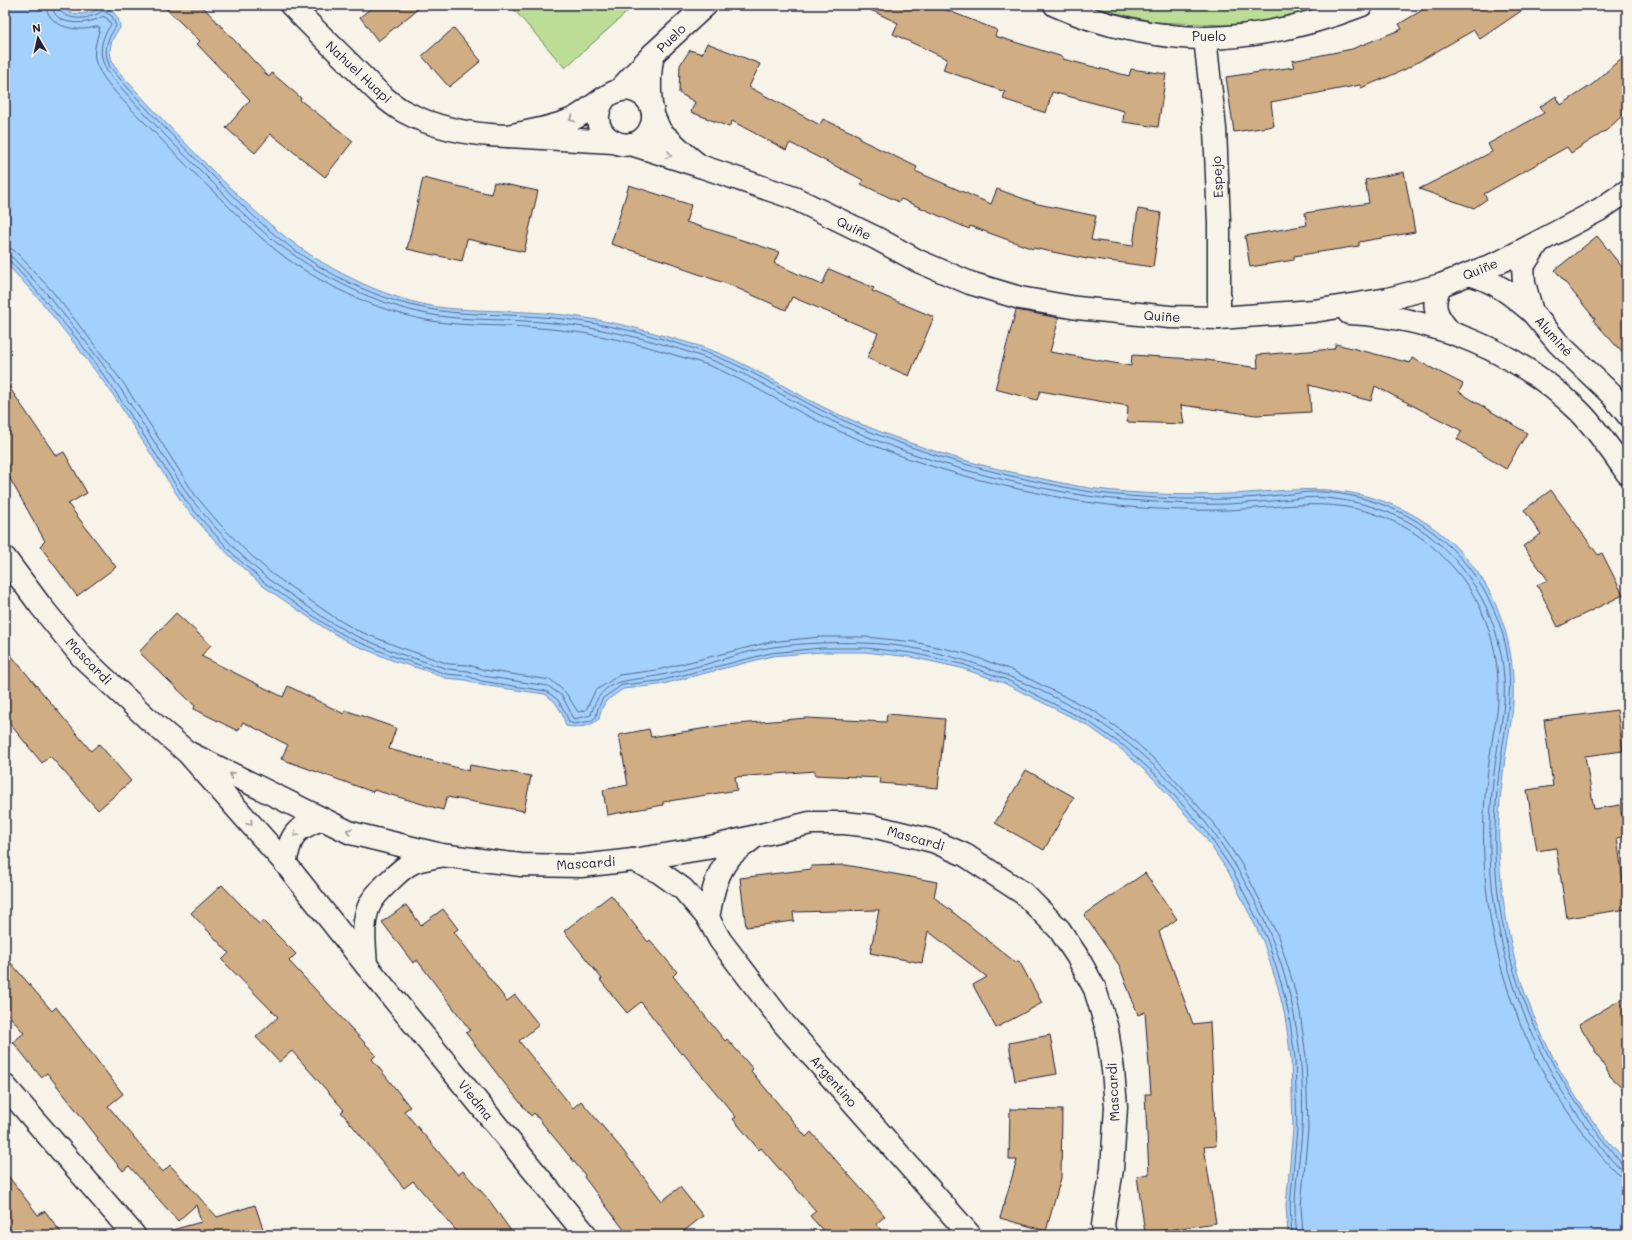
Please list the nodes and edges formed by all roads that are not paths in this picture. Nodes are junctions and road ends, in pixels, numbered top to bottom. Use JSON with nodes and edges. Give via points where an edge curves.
{"nodes":[{"id":1,"x":290,"y":5,"type":"edge"},
{"id":2,"x":706,"y":5,"type":"edge"},
{"id":3,"x":1055,"y":5,"type":"edge"},
{"id":4,"x":1362,"y":5,"type":"edge"},
{"id":5,"x":1205,"y":38,"type":"junction"},
{"id":6,"x":654,"y":54,"type":"junction"},
{"id":7,"x":612,"y":94,"type":"junction"},
{"id":8,"x":652,"y":110,"type":"junction"},
{"id":9,"x":508,"y":136,"type":"junction"},
{"id":10,"x":622,"y":143,"type":"junction"},
{"id":11,"x":700,"y":166,"type":"junction"},
{"id":12,"x":1627,"y":191,"type":"edge"},
{"id":13,"x":1538,"y":242,"type":"junction"},
{"id":14,"x":1468,"y":274,"type":"junction"},
{"id":15,"x":1441,"y":285,"type":"junction"},
{"id":16,"x":1314,"y":311,"type":"junction"},
{"id":17,"x":1532,"y":312,"type":"junction"},
{"id":18,"x":1219,"y":318,"type":"junction"},
{"id":19,"x":1450,"y":332,"type":"junction"},
{"id":20,"x":1627,"y":414,"type":"edge"},
{"id":21,"x":1627,"y":473,"type":"edge"},
{"id":22,"x":5,"y":558,"type":"edge"},
{"id":23,"x":188,"y":752,"type":"junction"},
{"id":24,"x":322,"y":819,"type":"junction"},
{"id":25,"x":757,"y":836,"type":"junction"},
{"id":26,"x":376,"y":840,"type":"junction"},
{"id":27,"x":441,"y":855,"type":"junction"},
{"id":28,"x":633,"y":860,"type":"junction"},
{"id":29,"x":285,"y":863,"type":"junction"},
{"id":30,"x":390,"y":880,"type":"junction"},
{"id":31,"x":370,"y":904,"type":"junction"},
{"id":32,"x":322,"y":909,"type":"junction"},
{"id":33,"x":708,"y":918,"type":"junction"},
{"id":34,"x":366,"y":965,"type":"junction"},
{"id":35,"x":5,"y":1086,"type":"edge"},
{"id":36,"x":1101,"y":1232,"type":"edge"},
{"id":37,"x":134,"y":1235,"type":"edge"},
{"id":38,"x":586,"y":1235,"type":"edge"},
{"id":39,"x":970,"y":1235,"type":"edge"}],
"edges":[{"from":1,"to":9,"type":"street","name":"Nahuel Huapi","via":[[383,97],[403,111],[428,123],[457,131]]},
{"from":2,"to":6,"type":"street","name":"Puelo"},
{"from":3,"to":5,"type":"street","name":"Puelo","via":[[1138,31]]},
{"from":4,"to":5,"type":"street","name":"Puelo","via":[[1334,16],[1294,26]]},
{"from":5,"to":18,"type":"street","name":"Espejo","via":[[1215,137],[1219,223]]},
{"from":6,"to":7,"type":"street","name":"Puelo"},
{"from":6,"to":8,"type":"street","via":[[649,76]]},
{"from":7,"to":8,"type":"street","via":[[626,89],[641,94],[647,98]]},
{"from":7,"to":9,"type":"street","name":"Puelo","one_way":true,"via":[[573,119]]},
{"from":7,"to":10,"type":"street","via":[[600,105],[598,122],[603,133]]},
{"from":8,"to":10,"type":"street","via":[[653,123],[645,136]]},
{"from":8,"to":11,"type":"street","via":[[660,131]]},
{"from":9,"to":10,"type":"street","name":"Quiñe"},
{"from":10,"to":11,"type":"street","name":"Quiñe","one_way":true},
{"from":11,"to":18,"type":"street","name":"Quiñe","via":[[794,198],[918,261],[977,285],[1020,298],[1077,308],[1162,316]]},
{"from":12,"to":13,"type":"street","name":"Quiñe","via":[[1599,210]]},
{"from":13,"to":14,"type":"street","name":"Quiñe","via":[[1500,262]]},
{"from":13,"to":17,"type":"street","name":"Aluminé","via":[[1523,266],[1524,283]]},
{"from":14,"to":15,"type":"street","name":"Quiñe"},
{"from":14,"to":17,"type":"street","via":[[1484,278],[1505,289]]},
{"from":15,"to":16,"type":"street","name":"Quiñe","via":[[1388,299]]},
{"from":15,"to":19,"type":"street","via":[[1435,306],[1438,319]]},
{"from":16,"to":18,"type":"street","name":"Quiñe"},
{"from":16,"to":19,"type":"street","via":[[1397,318]]},
{"from":17,"to":20,"type":"street","name":"Aluminé","via":[[1558,343],[1611,394]]},
{"from":19,"to":21,"type":"street","via":[[1494,350],[1543,380],[1579,411]]},
{"from":22,"to":23,"type":"street","name":"Mascardi","via":[[82,657],[147,718]]},
{"from":24,"to":23,"type":"street","one_way":true},
{"from":23,"to":29,"type":"street","one_way":true},
{"from":26,"to":24,"type":"street","one_way":true,"via":[[351,833]]},
{"from":24,"to":29,"type":"street","one_way":true,"via":[[303,826],[291,839]]},
{"from":25,"to":28,"type":"street","name":"Mascardi","via":[[707,848]]},
{"from":25,"to":33,"type":"street","via":[[731,856],[719,872],[713,888]]},
{"from":25,"to":36,"type":"street","name":"Mascardi","via":[[810,823],[844,823],[872,826],[933,841],[965,855],[1023,893],[1059,929],[1095,989],[1107,1029],[1113,1070],[1116,1106],[1113,1154]]},
{"from":26,"to":27,"type":"street","name":"Mascardi"},
{"from":26,"to":30,"type":"street","via":[[389,854],[393,866]]},
{"from":27,"to":28,"type":"street","name":"Mascardi","via":[[521,865],[581,866]]},
{"from":27,"to":30,"type":"street","via":[[411,863]]},
{"from":28,"to":33,"type":"street","name":"Argentino","via":[[659,872],[683,889]]},
{"from":29,"to":32,"type":"street"},
{"from":30,"to":31,"type":"street"},
{"from":31,"to":32,"type":"street","via":[[353,916],[340,917]]},
{"from":31,"to":34,"type":"street","via":[[365,921]]},
{"from":32,"to":34,"type":"street","name":"Viedma"},
{"from":33,"to":39,"type":"street","name":"Argentino","via":[[720,940],[784,1024]]},
{"from":34,"to":38,"type":"street","name":"Viedma"},
{"from":35,"to":37,"type":"street"}]}
